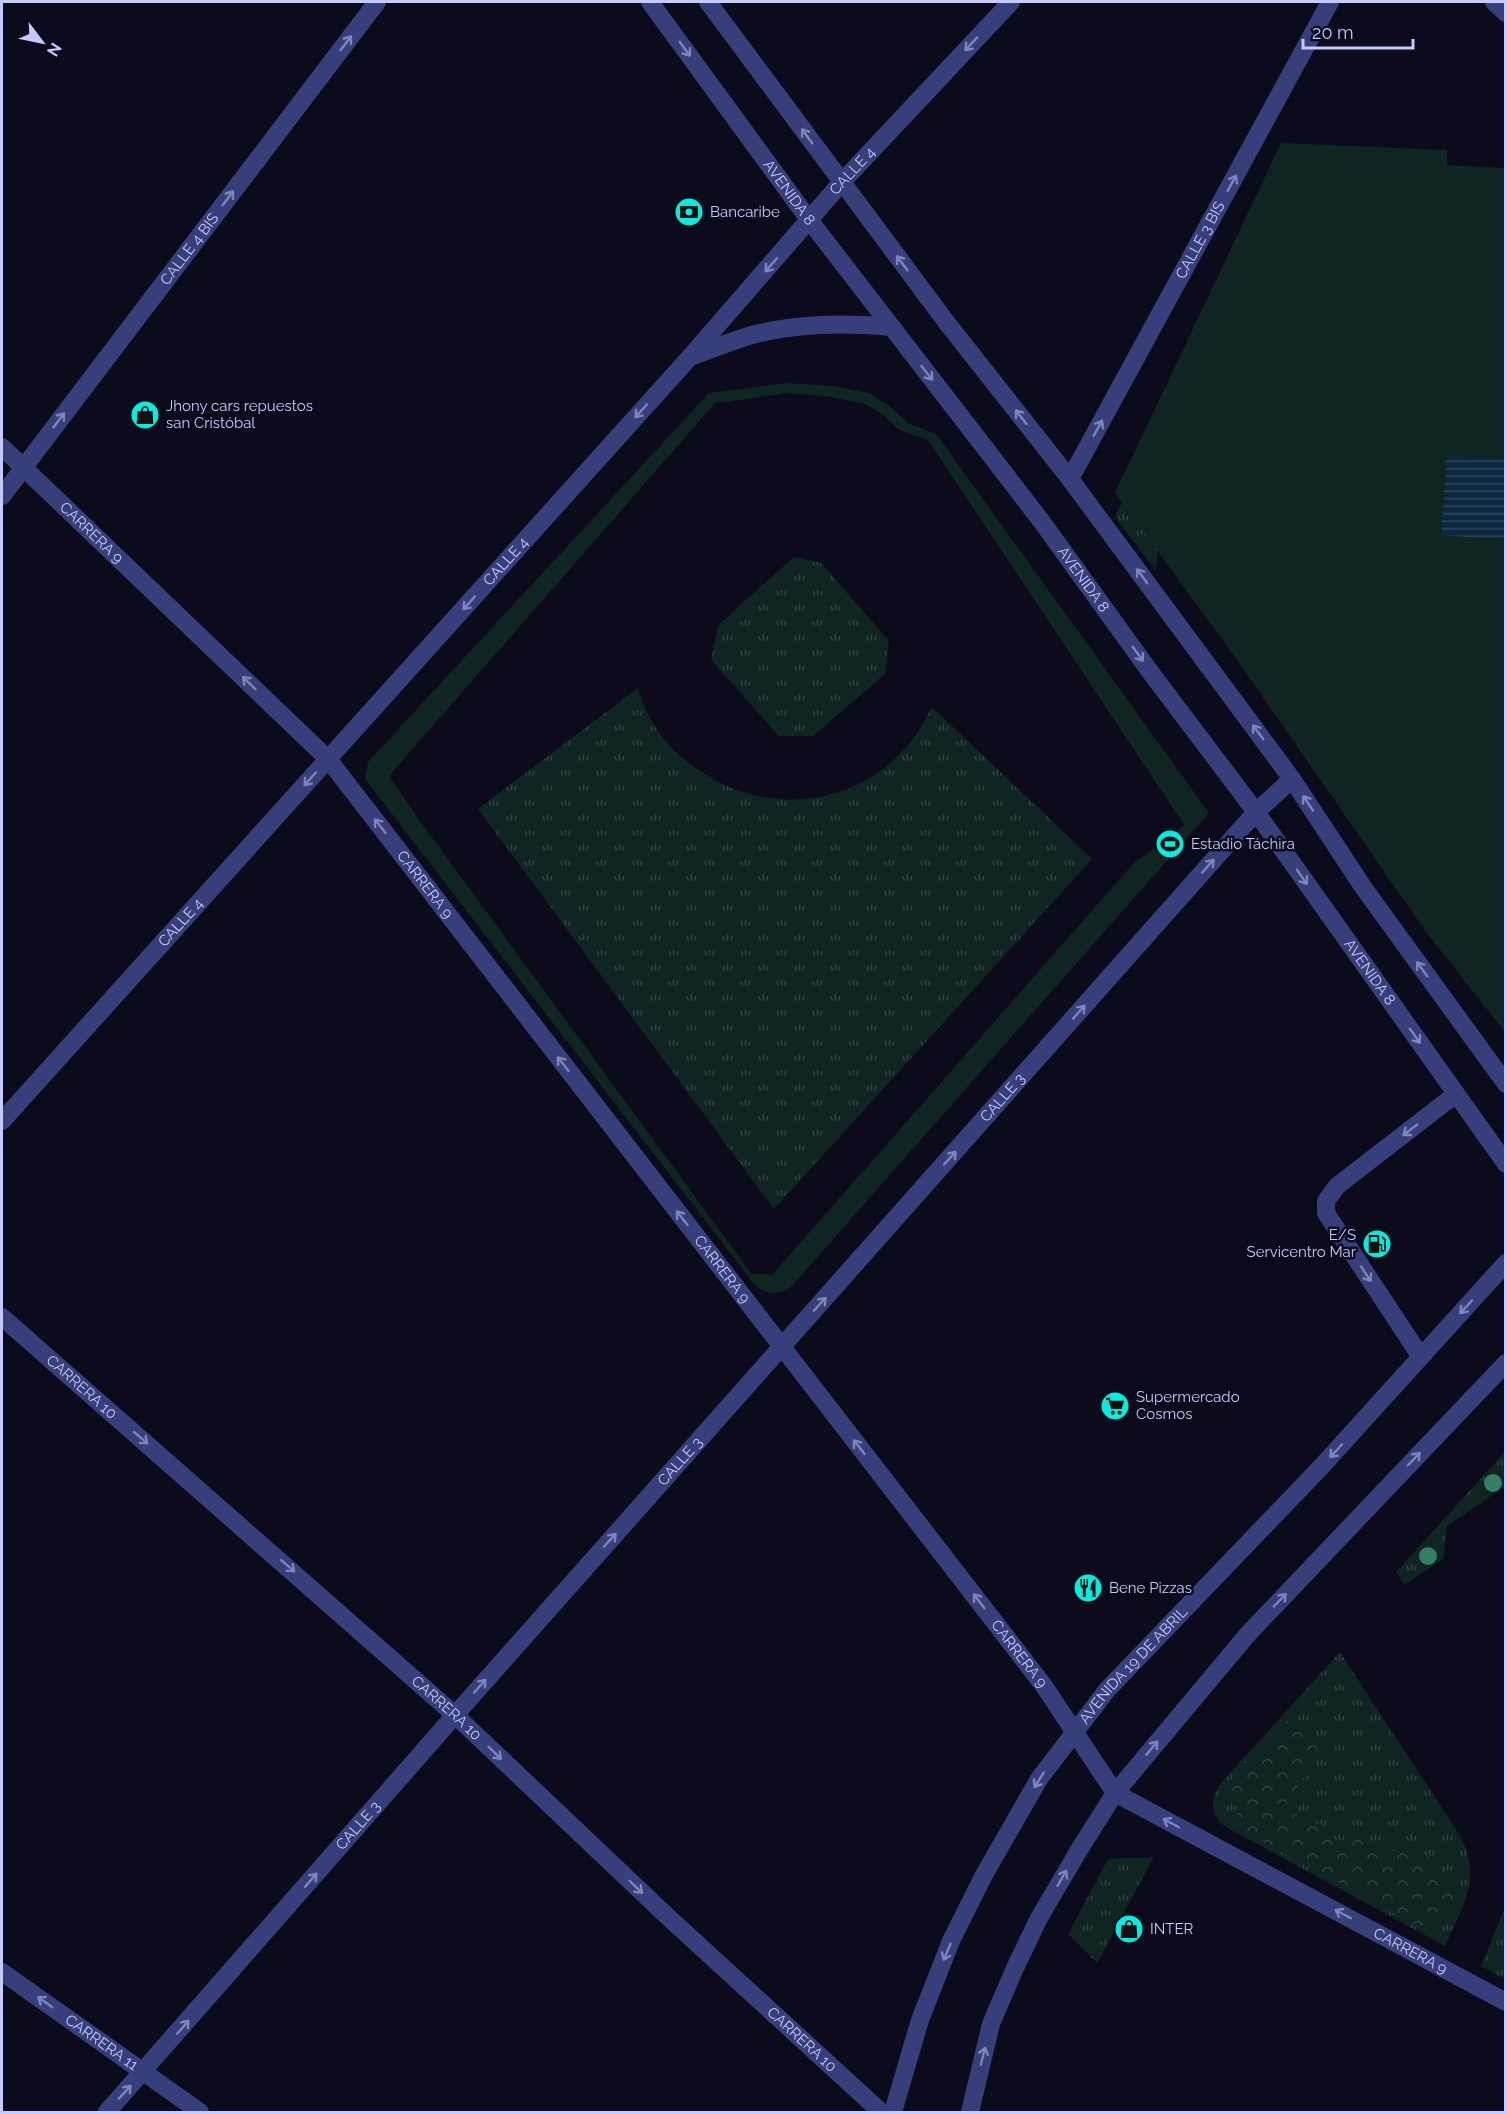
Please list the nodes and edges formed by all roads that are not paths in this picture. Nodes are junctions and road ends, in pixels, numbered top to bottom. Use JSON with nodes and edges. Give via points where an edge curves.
{"nodes":[{"id":1,"x":377,"y":2,"type":"edge"},
{"id":2,"x":650,"y":2,"type":"edge"},
{"id":3,"x":708,"y":2,"type":"edge"},
{"id":4,"x":1011,"y":2,"type":"edge"},
{"id":5,"x":1330,"y":2,"type":"edge"},
{"id":6,"x":1494,"y":2,"type":"edge"},
{"id":7,"x":1506,"y":13,"type":"edge"},
{"id":8,"x":842,"y":183,"type":"junction"},
{"id":9,"x":810,"y":221,"type":"junction"},
{"id":10,"x":891,"y":327,"type":"junction"},
{"id":11,"x":690,"y":357,"type":"junction"},
{"id":12,"x":2,"y":447,"type":"edge"},
{"id":13,"x":23,"y":466,"type":"junction"},
{"id":14,"x":1071,"y":479,"type":"junction"},
{"id":15,"x":2,"y":496,"type":"edge"},
{"id":16,"x":328,"y":759,"type":"junction"},
{"id":17,"x":1292,"y":779,"type":"junction"},
{"id":18,"x":1256,"y":812,"type":"junction"},
{"id":19,"x":1506,"y":1084,"type":"edge"},
{"id":20,"x":1456,"y":1094,"type":"junction"},
{"id":21,"x":2,"y":1120,"type":"edge"},
{"id":22,"x":1506,"y":1164,"type":"edge"},
{"id":23,"x":1506,"y":1263,"type":"edge"},
{"id":24,"x":2,"y":1317,"type":"edge"},
{"id":25,"x":782,"y":1348,"type":"junction"},
{"id":26,"x":1421,"y":1357,"type":"junction"},
{"id":27,"x":1506,"y":1363,"type":"edge"},
{"id":28,"x":455,"y":1714,"type":"junction"},
{"id":29,"x":1074,"y":1733,"type":"junction"},
{"id":30,"x":1115,"y":1793,"type":"junction"},
{"id":31,"x":2,"y":1972,"type":"edge"},
{"id":32,"x":1506,"y":2002,"type":"edge"},
{"id":33,"x":144,"y":2072,"type":"junction"},
{"id":34,"x":106,"y":2112,"type":"edge"},
{"id":35,"x":200,"y":2112,"type":"edge"},
{"id":36,"x":881,"y":2112,"type":"edge"},
{"id":37,"x":893,"y":2112,"type":"edge"},
{"id":38,"x":970,"y":2112,"type":"edge"}],
"edges":[{"from":13,"to":1,"type":"street","name":"CALLE 4 BIS","one_way":true},
{"from":2,"to":9,"type":"street","name":"AVENIDA 8","one_way":true},
{"from":8,"to":3,"type":"street","one_way":true},
{"from":4,"to":8,"type":"street","name":"CALLE 4","one_way":true},
{"from":14,"to":5,"type":"street","name":"CALLE 3 BIS","one_way":true},
{"from":6,"to":7,"type":"street"},
{"from":8,"to":9,"type":"street","name":"CALLE 4"},
{"from":14,"to":8,"type":"street","one_way":true,"via":[[946,323]]},
{"from":9,"to":10,"type":"street","name":"AVENIDA 8"},
{"from":9,"to":11,"type":"street","name":"CALLE 4","one_way":true},
{"from":10,"to":11,"type":"street","via":[[809,325],[753,335]]},
{"from":10,"to":18,"type":"street","name":"AVENIDA 8","one_way":true,"via":[[1042,522]]},
{"from":11,"to":16,"type":"street","name":"CALLE 4","one_way":true},
{"from":12,"to":13,"type":"street","name":"CARRERA 9"},
{"from":13,"to":15,"type":"street","name":"CALLE 4 BIS"},
{"from":16,"to":13,"type":"street","name":"CARRERA 9","one_way":true},
{"from":17,"to":14,"type":"street","one_way":true},
{"from":16,"to":21,"type":"street","name":"CALLE 4","one_way":true},
{"from":25,"to":16,"type":"street","name":"CARRERA 9","one_way":true},
{"from":17,"to":18,"type":"street","name":"CALLE 3"},
{"from":19,"to":17,"type":"street","one_way":true,"via":[[1363,886]]},
{"from":18,"to":20,"type":"street","name":"AVENIDA 8","one_way":true},
{"from":25,"to":18,"type":"street","name":"CALLE 3","one_way":true},
{"from":20,"to":22,"type":"street","name":"AVENIDA 8"},
{"from":20,"to":26,"type":"street","one_way":true,"via":[[1337,1186],[1326,1201],[1326,1213]]},
{"from":23,"to":26,"type":"street","name":"AVENIDA 19 DE ABRIL","one_way":true},
{"from":24,"to":28,"type":"street","name":"CARRERA 10","one_way":true},
{"from":28,"to":25,"type":"street","name":"CALLE 3","one_way":true},
{"from":29,"to":25,"type":"street","name":"CARRERA 9","one_way":true,"via":[[1037,1677]]},
{"from":26,"to":29,"type":"street","name":"AVENIDA 19 DE ABRIL","one_way":true,"via":[[1107,1690]]},
{"from":30,"to":27,"type":"street","one_way":true,"via":[[1248,1634]]},
{"from":33,"to":28,"type":"street","name":"CALLE 3","one_way":true},
{"from":28,"to":36,"type":"street","name":"CARRERA 10","one_way":true},
{"from":29,"to":30,"type":"street","name":"CARRERA 9"},
{"from":29,"to":37,"type":"street","name":"AVENIDA 19 DE ABRIL","one_way":true,"via":[[1039,1779],[951,1941],[920,2020]]},
{"from":32,"to":30,"type":"street","name":"CARRERA 9","one_way":true},
{"from":38,"to":30,"type":"street","one_way":true,"via":[[991,2024],[1015,1968],[1039,1918]]},
{"from":33,"to":31,"type":"street","name":"CARRERA 11","one_way":true},
{"from":34,"to":33,"type":"street","name":"CALLE 3","one_way":true},
{"from":33,"to":35,"type":"street","name":"CARRERA 11"}]}
